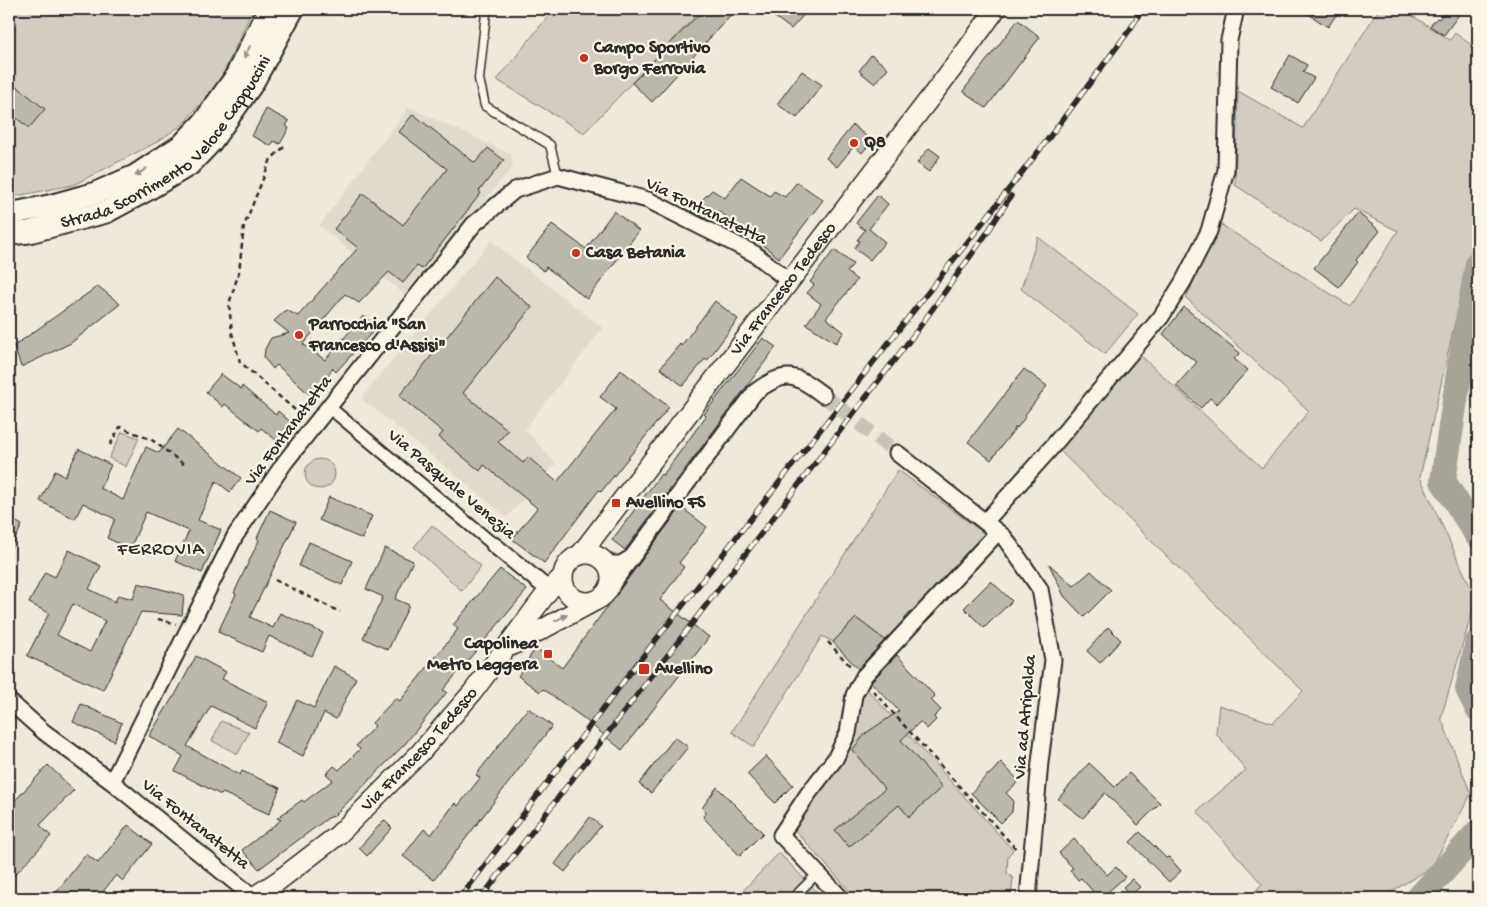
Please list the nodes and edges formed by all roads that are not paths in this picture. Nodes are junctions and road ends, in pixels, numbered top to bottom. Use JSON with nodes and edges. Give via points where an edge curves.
{"nodes":[{"id":1,"x":269,"y":9,"type":"edge"},
{"id":2,"x":293,"y":9,"type":"edge"},
{"id":3,"x":1236,"y":9,"type":"edge"},
{"id":4,"x":486,"y":13,"type":"dead end"},
{"id":5,"x":990,"y":13,"type":"edge"},
{"id":6,"x":558,"y":176,"type":"junction"},
{"id":7,"x":9,"y":214,"type":"edge"},
{"id":8,"x":9,"y":234,"type":"edge"},
{"id":9,"x":789,"y":281,"type":"junction"},
{"id":10,"x":823,"y":395,"type":"tunnel mouth"},
{"id":11,"x":330,"y":408,"type":"junction"},
{"id":12,"x":897,"y":453,"type":"tunnel mouth"},
{"id":13,"x":985,"y":522,"type":"junction"},
{"id":14,"x":998,"y":532,"type":"junction"},
{"id":15,"x":494,"y":545,"type":"joint"},
{"id":16,"x":634,"y":555,"type":"junction"},
{"id":17,"x":594,"y":559,"type":"junction"},
{"id":18,"x":556,"y":583,"type":"junction"},
{"id":19,"x":603,"y":594,"type":"junction"},
{"id":20,"x":503,"y":650,"type":"junction"},
{"id":21,"x":9,"y":701,"type":"edge"},
{"id":22,"x":112,"y":782,"type":"junction"},
{"id":23,"x":818,"y":874,"type":"junction"},
{"id":24,"x":253,"y":898,"type":"edge"},
{"id":25,"x":793,"y":898,"type":"edge"},
{"id":26,"x":841,"y":898,"type":"edge"},
{"id":27,"x":1028,"y":898,"type":"edge"}],
"edges":[{"from":1,"to":7,"type":"main road","name":"Strada Scorrimento Veloce Cappuccini","one_way":true,"via":[[235,78],[203,123],[182,145],[135,176],[96,194]]},
{"from":2,"to":8,"type":"main road","name":"Strada Scorrimento Veloce Cappuccini","via":[[252,84],[211,142],[188,165],[106,212]]},
{"from":3,"to":13,"type":"street","via":[[1229,40],[1226,170],[1209,231],[1161,317]]},
{"from":4,"to":6,"type":"lane","via":[[479,79],[485,106],[550,145]]},
{"from":5,"to":9,"type":"street","name":"Via Francesco Tedesco","via":[[956,64]]},
{"from":6,"to":9,"type":"street","name":"Via Fontanatetta","via":[[648,200],[755,254]]},
{"from":6,"to":11,"type":"street","name":"Via Fontanatetta","via":[[515,190],[474,224]]},
{"from":9,"to":17,"type":"street","name":"Via Francesco Tedesco","via":[[601,529]]},
{"from":10,"to":16,"type":"street","via":[[805,382],[784,377],[771,380],[755,392]]},
{"from":11,"to":15,"type":"street","name":"Via Pasquale Venezia"},
{"from":11,"to":22,"type":"street","name":"Via Fontanatetta","via":[[285,462],[235,536]]},
{"from":12,"to":13,"type":"street","name":"Via ad Atripalda"},
{"from":13,"to":14,"type":"street","name":"Via ad Atripalda"},
{"from":14,"to":23,"type":"street","via":[[862,679],[854,695],[848,734],[835,759],[782,835]]},
{"from":14,"to":27,"type":"street","name":"Via ad Atripalda","via":[[1040,589],[1053,660]]},
{"from":15,"to":18,"type":"street","name":"Via Pasquale Venezia"},
{"from":16,"to":17,"type":"street","via":[[620,564]]},
{"from":16,"to":19,"type":"street"},
{"from":17,"to":18,"type":"street","name":"Via Francesco Tedesco","via":[[568,563]]},
{"from":17,"to":19,"type":"street","via":[[610,572],[611,580]]},
{"from":18,"to":19,"type":"street","via":[[563,585],[580,602],[589,602]]},
{"from":18,"to":20,"type":"street","name":"Via Francesco Tedesco"},
{"from":20,"to":19,"type":"street","one_way":true},
{"from":20,"to":24,"type":"street","name":"Via Francesco Tedesco","via":[[472,693],[419,754],[338,835]]},
{"from":21,"to":22,"type":"street","name":"Via Fontanatetta","via":[[44,732]]},
{"from":22,"to":24,"type":"street","name":"Via Fontanatetta"},
{"from":23,"to":25,"type":"lane"},
{"from":23,"to":26,"type":"street"}]}
